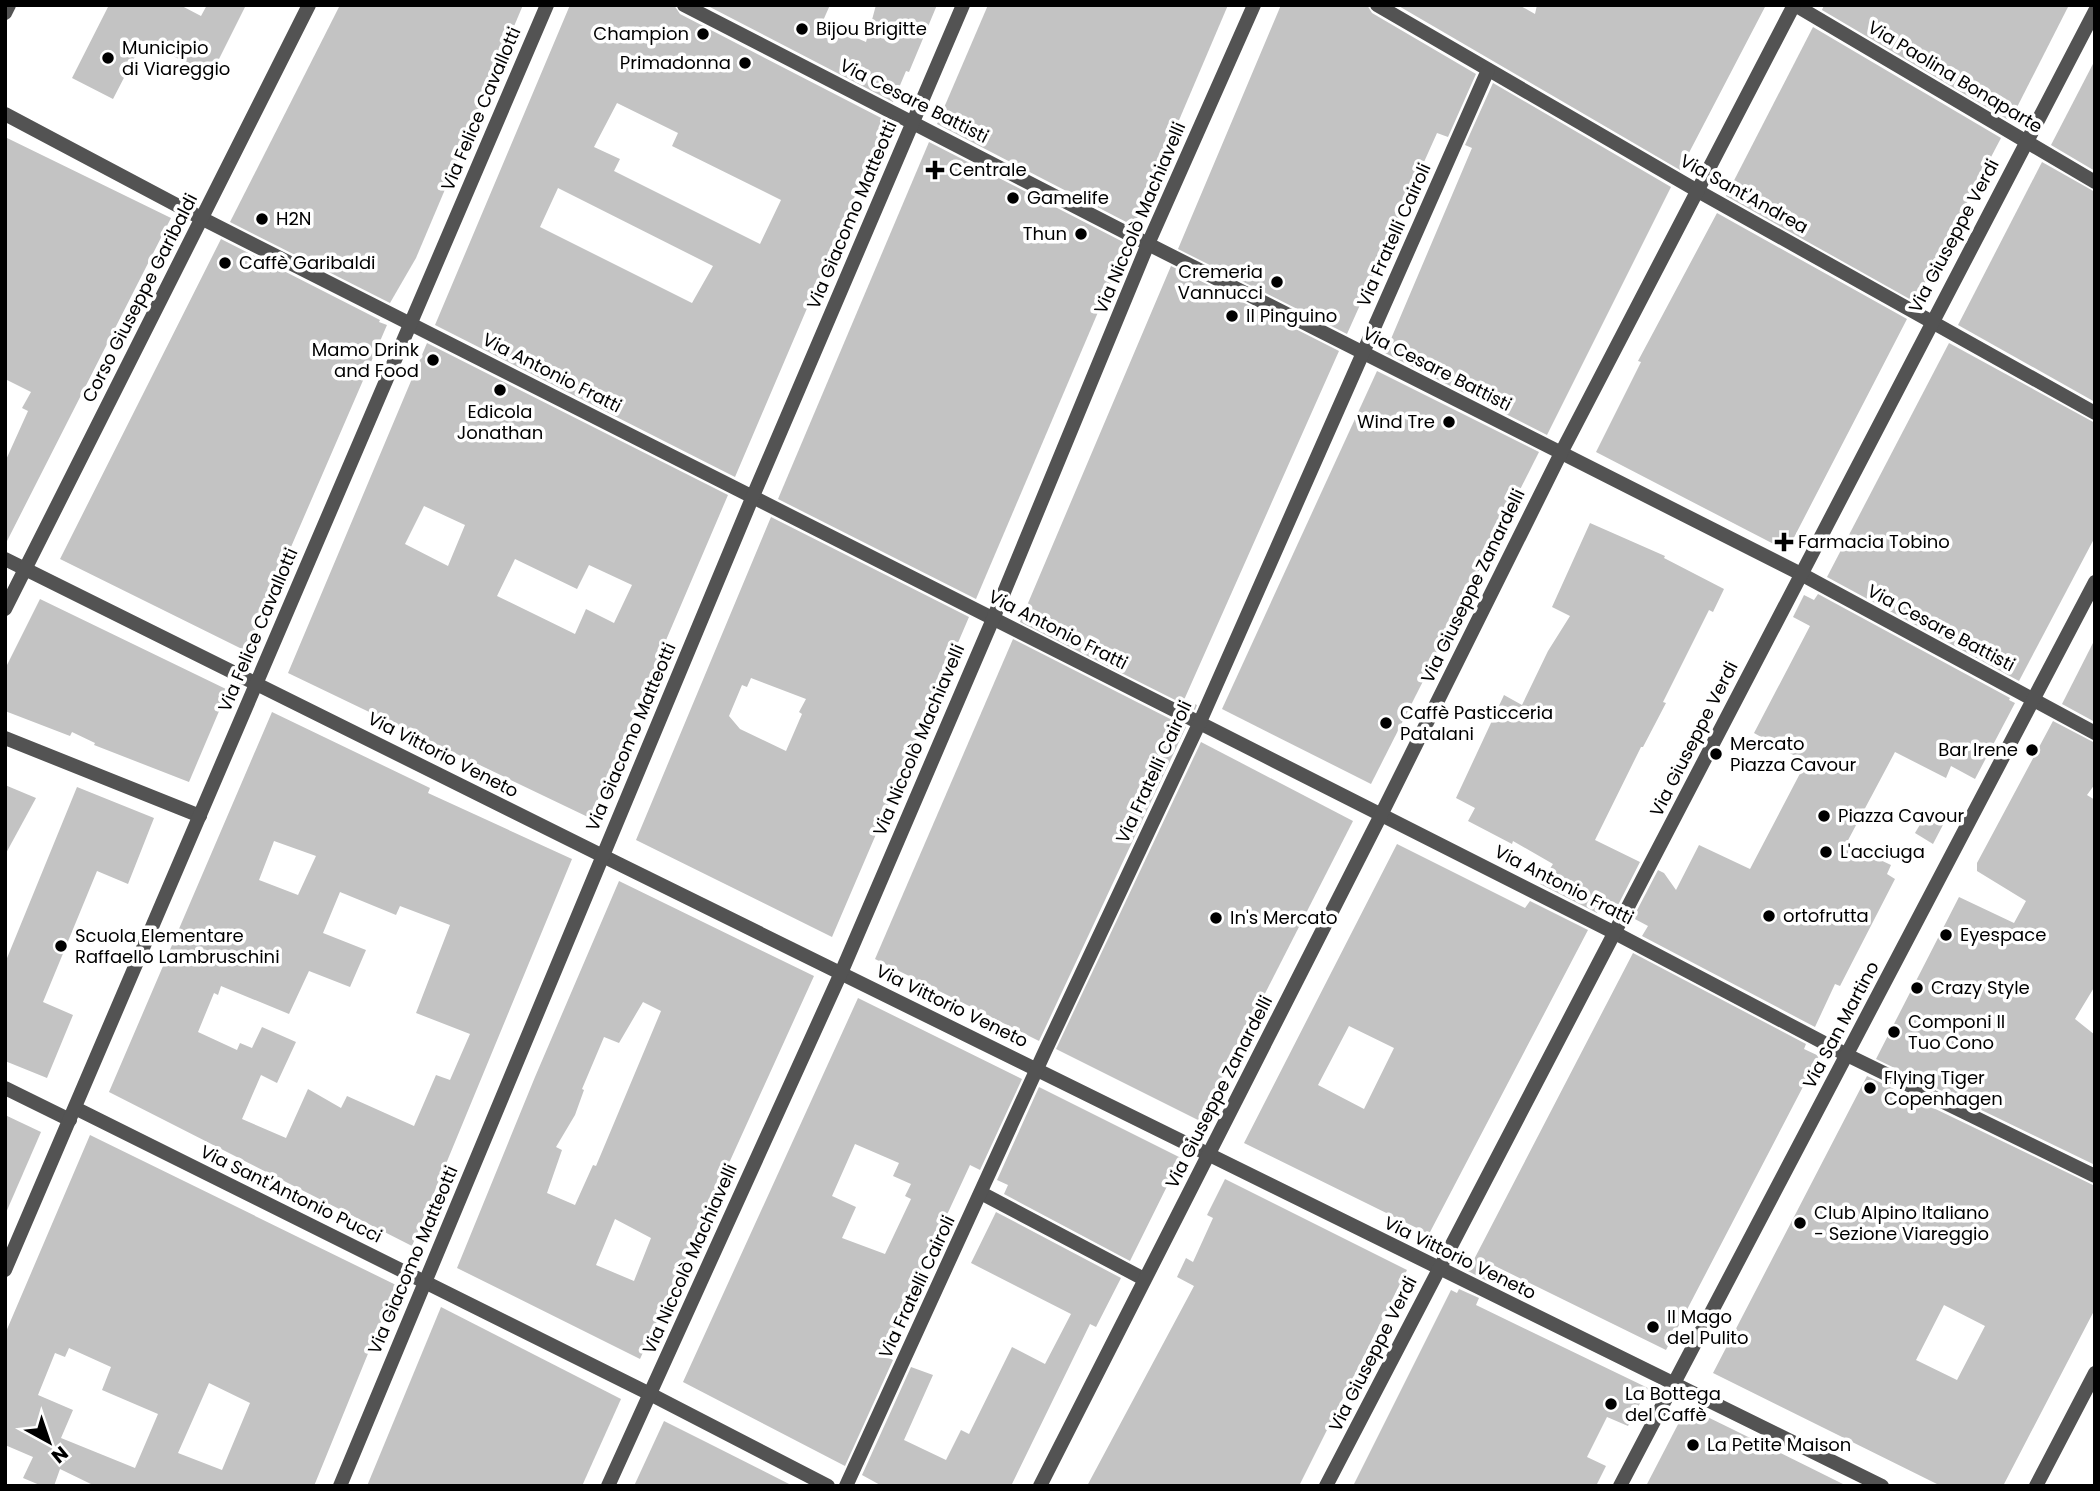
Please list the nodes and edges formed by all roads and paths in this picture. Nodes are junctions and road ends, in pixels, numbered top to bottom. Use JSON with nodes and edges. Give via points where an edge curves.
{"nodes":[{"id":1,"x":9,"y":5,"type":"edge"},
{"id":2,"x":309,"y":5,"type":"edge"},
{"id":3,"x":547,"y":5,"type":"edge"},
{"id":4,"x":684,"y":5,"type":"edge"},
{"id":5,"x":963,"y":5,"type":"edge"},
{"id":6,"x":1254,"y":5,"type":"edge"},
{"id":7,"x":1377,"y":5,"type":"edge"},
{"id":8,"x":1795,"y":5,"type":"edge"},
{"id":9,"x":2095,"y":10,"type":"edge"},
{"id":10,"x":5,"y":12,"type":"edge"},
{"id":11,"x":1488,"y":70,"type":"junction"},
{"id":12,"x":5,"y":114,"type":"edge"},
{"id":13,"x":913,"y":122,"type":"junction"},
{"id":14,"x":2026,"y":141,"type":"junction"},
{"id":15,"x":2095,"y":182,"type":"edge"},
{"id":16,"x":1696,"y":190,"type":"junction"},
{"id":17,"x":201,"y":218,"type":"junction"},
{"id":18,"x":1148,"y":244,"type":"junction"},
{"id":19,"x":1931,"y":321,"type":"junction"},
{"id":20,"x":410,"y":324,"type":"junction"},
{"id":21,"x":1362,"y":354,"type":"junction"},
{"id":22,"x":2095,"y":414,"type":"edge"},
{"id":23,"x":1561,"y":453,"type":"junction"},
{"id":24,"x":752,"y":496,"type":"junction"},
{"id":25,"x":5,"y":559,"type":"edge"},
{"id":26,"x":25,"y":569,"type":"junction"},
{"id":27,"x":1801,"y":574,"type":"junction"},
{"id":28,"x":2095,"y":582,"type":"edge"},
{"id":29,"x":5,"y":609,"type":"edge"},
{"id":30,"x":993,"y":619,"type":"junction"},
{"id":31,"x":256,"y":683,"type":"junction"},
{"id":32,"x":2032,"y":700,"type":"junction"},
{"id":33,"x":1199,"y":724,"type":"junction"},
{"id":34,"x":2095,"y":733,"type":"edge"},
{"id":35,"x":5,"y":738,"type":"edge"},
{"id":36,"x":1381,"y":814,"type":"junction"},
{"id":37,"x":200,"y":816,"type":"junction"},
{"id":38,"x":601,"y":855,"type":"junction"},
{"id":39,"x":1615,"y":933,"type":"junction"},
{"id":40,"x":841,"y":973,"type":"junction"},
{"id":41,"x":1847,"y":1055,"type":"junction"},
{"id":42,"x":1036,"y":1070,"type":"junction"},
{"id":43,"x":5,"y":1088,"type":"edge"},
{"id":44,"x":72,"y":1114,"type":"junction"},
{"id":45,"x":1209,"y":1155,"type":"junction"},
{"id":46,"x":2095,"y":1176,"type":"edge"},
{"id":47,"x":981,"y":1193,"type":"junction"},
{"id":48,"x":1439,"y":1269,"type":"junction"},
{"id":49,"x":5,"y":1270,"type":"edge"},
{"id":50,"x":1144,"y":1279,"type":"junction"},
{"id":51,"x":425,"y":1282,"type":"junction"},
{"id":52,"x":2095,"y":1373,"type":"edge"},
{"id":53,"x":1673,"y":1384,"type":"junction"},
{"id":54,"x":650,"y":1394,"type":"junction"},
{"id":55,"x":340,"y":1486,"type":"edge"},
{"id":56,"x":608,"y":1486,"type":"edge"},
{"id":57,"x":828,"y":1486,"type":"edge"},
{"id":58,"x":846,"y":1486,"type":"edge"},
{"id":59,"x":1040,"y":1486,"type":"edge"},
{"id":60,"x":1326,"y":1486,"type":"edge"},
{"id":61,"x":1620,"y":1486,"type":"edge"},
{"id":62,"x":1882,"y":1486,"type":"edge"},
{"id":63,"x":2036,"y":1486,"type":"edge"}],
"edges":[{"from":1,"to":10,"type":"street"},
{"from":2,"to":17,"type":"street","name":"Corso Giuseppe Garibaldi"},
{"from":3,"to":20,"type":"street","name":"Via Felice Cavallotti"},
{"from":4,"to":13,"type":"street","name":"Via Cesare Battisti"},
{"from":5,"to":13,"type":"street","name":"Via Giacomo Matteotti"},
{"from":6,"to":18,"type":"street","name":"Via Niccolò Machiavelli"},
{"from":7,"to":11,"type":"street","name":"Via Sant'Andrea"},
{"from":8,"to":14,"type":"street","name":"Via Paolina Bonaparte"},
{"from":8,"to":16,"type":"street","name":"Via Giuseppe Zanardelli"},
{"from":9,"to":14,"type":"street","name":"Via Giuseppe Verdi"},
{"from":11,"to":16,"type":"street","name":"Via Sant'Andrea"},
{"from":11,"to":21,"type":"street","name":"Via Fratelli Cairoli"},
{"from":12,"to":17,"type":"street","name":"Via Antonio Fratti"},
{"from":13,"to":18,"type":"street","name":"Via Cesare Battisti"},
{"from":13,"to":24,"type":"street","name":"Via Giacomo Matteotti"},
{"from":14,"to":15,"type":"street","name":"Via Paolina Bonaparte"},
{"from":14,"to":19,"type":"street","name":"Via Giuseppe Verdi"},
{"from":16,"to":19,"type":"street","name":"Via Sant'Andrea"},
{"from":16,"to":23,"type":"street","name":"Via Giuseppe Zanardelli"},
{"from":17,"to":20,"type":"street","name":"Via Antonio Fratti"},
{"from":17,"to":26,"type":"street","name":"Corso Giuseppe Garibaldi"},
{"from":18,"to":21,"type":"street","name":"Via Cesare Battisti"},
{"from":18,"to":30,"type":"street","name":"Via Niccolò Machiavelli"},
{"from":19,"to":22,"type":"street","name":"Via Sant'Andrea"},
{"from":19,"to":27,"type":"street","name":"Via Giuseppe Verdi"},
{"from":20,"to":24,"type":"street","name":"Via Antonio Fratti"},
{"from":20,"to":31,"type":"street","name":"Via Felice Cavallotti"},
{"from":21,"to":23,"type":"street","name":"Via Cesare Battisti"},
{"from":21,"to":33,"type":"street","name":"Via Fratelli Cairoli"},
{"from":23,"to":27,"type":"street","name":"Via Cesare Battisti"},
{"from":23,"to":36,"type":"street","name":"Via Giuseppe Zanardelli"},
{"from":24,"to":30,"type":"street","name":"Via Antonio Fratti"},
{"from":24,"to":38,"type":"street","name":"Via Giacomo Matteotti"},
{"from":25,"to":26,"type":"street","name":"Via Vittorio Veneto"},
{"from":26,"to":29,"type":"street","name":"Corso Giuseppe Garibaldi"},
{"from":26,"to":31,"type":"street","name":"Via Vittorio Veneto"},
{"from":27,"to":32,"type":"street","name":"Via Cesare Battisti"},
{"from":27,"to":39,"type":"street","name":"Via Giuseppe Verdi"},
{"from":28,"to":32,"type":"street","name":"Via San Martino"},
{"from":30,"to":33,"type":"street","name":"Via Antonio Fratti"},
{"from":30,"to":40,"type":"street","name":"Via Niccolò Machiavelli"},
{"from":31,"to":37,"type":"street","name":"Via Felice Cavallotti"},
{"from":31,"to":38,"type":"street","name":"Via Vittorio Veneto"},
{"from":32,"to":34,"type":"street","name":"Via Cesare Battisti"},
{"from":32,"to":41,"type":"street","name":"Via San Martino"},
{"from":33,"to":36,"type":"street","name":"Via Antonio Fratti"},
{"from":33,"to":42,"type":"street","name":"Via Fratelli Cairoli"},
{"from":35,"to":37,"type":"street"},
{"from":36,"to":39,"type":"street","name":"Via Antonio Fratti"},
{"from":36,"to":45,"type":"street","name":"Via Giuseppe Zanardelli"},
{"from":37,"to":44,"type":"street","name":"Via Felice Cavallotti"},
{"from":38,"to":40,"type":"street","name":"Via Vittorio Veneto"},
{"from":38,"to":51,"type":"street","name":"Via Giacomo Matteotti"},
{"from":39,"to":41,"type":"street","name":"Via Antonio Fratti"},
{"from":39,"to":48,"type":"street","name":"Via Giuseppe Verdi"},
{"from":40,"to":42,"type":"street","name":"Via Vittorio Veneto"},
{"from":40,"to":54,"type":"street","name":"Via Niccolò Machiavelli"},
{"from":41,"to":46,"type":"street","name":"Via Antonio Fratti"},
{"from":41,"to":53,"type":"street","name":"Via San Martino"},
{"from":42,"to":45,"type":"street","name":"Via Vittorio Veneto"},
{"from":42,"to":47,"type":"street","name":"Via Fratelli Cairoli"},
{"from":43,"to":44,"type":"street","name":"Via Sant'Antonio Pucci"},
{"from":44,"to":49,"type":"street","name":"Via Felice Cavallotti"},
{"from":44,"to":51,"type":"street","name":"Via Sant'Antonio Pucci"},
{"from":45,"to":48,"type":"street","name":"Via Vittorio Veneto"},
{"from":45,"to":50,"type":"street","name":"Via Giuseppe Zanardelli"},
{"from":47,"to":50,"type":"street"},
{"from":47,"to":58,"type":"street","name":"Via Fratelli Cairoli"},
{"from":48,"to":53,"type":"street","name":"Via Vittorio Veneto"},
{"from":48,"to":60,"type":"street","name":"Via Giuseppe Verdi"},
{"from":50,"to":59,"type":"street","name":"Via Giuseppe Zanardelli"},
{"from":51,"to":54,"type":"street","name":"Via Sant'Antonio Pucci"},
{"from":51,"to":55,"type":"street","name":"Via Giacomo Matteotti"},
{"from":52,"to":63,"type":"street"},
{"from":53,"to":61,"type":"street","name":"Via San Martino"},
{"from":53,"to":62,"type":"street","name":"Via Vittorio Veneto"},
{"from":54,"to":56,"type":"street","name":"Via Niccolò Machiavelli"},
{"from":54,"to":57,"type":"street","name":"Via Sant'Antonio Pucci"}]}
